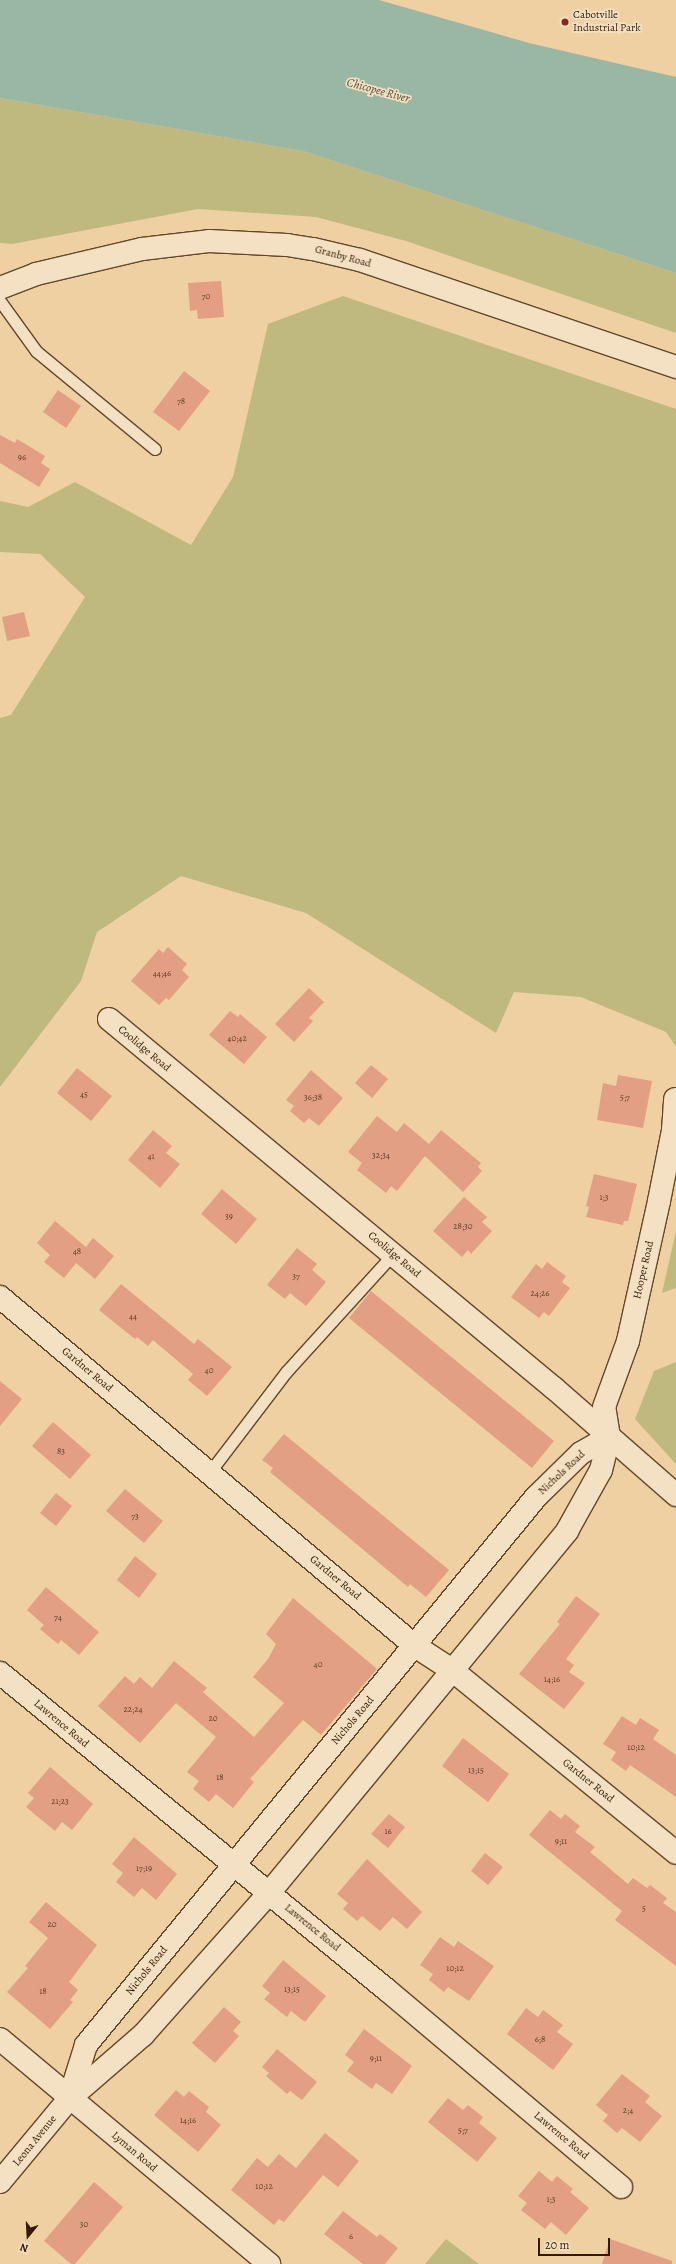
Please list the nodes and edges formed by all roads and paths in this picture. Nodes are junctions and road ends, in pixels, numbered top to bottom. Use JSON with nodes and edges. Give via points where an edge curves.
{"nodes":[{"id":1,"x":0,"y":288,"type":"edge"},
{"id":2,"x":0,"y":301,"type":"edge"},
{"id":3,"x":676,"y":367,"type":"edge"},
{"id":4,"x":155,"y":449,"type":"dead end"},
{"id":5,"x":109,"y":1019,"type":"dead end"},
{"id":6,"x":675,"y":1099,"type":"edge"},
{"id":7,"x":393,"y":1254,"type":"junction"},
{"id":8,"x":0,"y":1297,"type":"edge"},
{"id":9,"x":609,"y":1437,"type":"junction"},
{"id":10,"x":209,"y":1473,"type":"junction"},
{"id":11,"x":676,"y":1495,"type":"edge"},
{"id":12,"x":415,"y":1646,"type":"junction"},
{"id":13,"x":452,"y":1670,"type":"junction"},
{"id":14,"x":0,"y":1673,"type":"edge"},
{"id":15,"x":676,"y":1853,"type":"edge"},
{"id":16,"x":233,"y":1866,"type":"junction"},
{"id":17,"x":269,"y":1893,"type":"junction"},
{"id":18,"x":0,"y":2039,"type":"edge"},
{"id":19,"x":69,"y":2099,"type":"junction"},
{"id":20,"x":0,"y":2182,"type":"edge"},
{"id":21,"x":621,"y":2187,"type":"dead end"},
{"id":22,"x":269,"y":2264,"type":"edge"}],
"edges":[{"from":1,"to":3,"type":"street","name":"Granby Road","via":[[36,274],[103,257],[165,246],[208,242],[313,248],[360,260]]},
{"from":2,"to":4,"type":"lane","via":[[36,352]]},
{"from":5,"to":7,"type":"street","name":"Coolidge Road"},
{"from":6,"to":9,"type":"street","name":"Hooper Road","via":[[673,1130],[660,1202],[630,1333],[604,1407]]},
{"from":7,"to":9,"type":"street","name":"Coolidge Road"},
{"from":7,"to":10,"type":"lane","via":[[286,1372]]},
{"from":8,"to":10,"type":"street","name":"Gardner Road"},
{"from":9,"to":11,"type":"street","name":"Coolidge Road"},
{"from":9,"to":12,"type":"street","name":"Nichols Road","via":[[581,1454],[536,1497]]},
{"from":9,"to":13,"type":"street","name":"Nichols Road","via":[[601,1470],[567,1531]]},
{"from":10,"to":12,"type":"street","name":"Gardner Road"},
{"from":12,"to":13,"type":"street","name":"Gardner Road"},
{"from":12,"to":16,"type":"street","name":"Nichols Road"},
{"from":13,"to":15,"type":"street","name":"Gardner Road"},
{"from":13,"to":17,"type":"street","name":"Nichols Road"},
{"from":14,"to":16,"type":"street","name":"Lawrence Road"},
{"from":16,"to":17,"type":"street","name":"Lawrence Road"},
{"from":16,"to":19,"type":"street","name":"Nichols Road","via":[[86,2044]]},
{"from":17,"to":19,"type":"street","name":"Nichols Road","via":[[143,2035]]},
{"from":17,"to":21,"type":"street","name":"Lawrence Road"},
{"from":18,"to":19,"type":"street","name":"Lyman Road"},
{"from":19,"to":20,"type":"street","name":"Leona Avenue"},
{"from":19,"to":22,"type":"street","name":"Lyman Road"}]}
